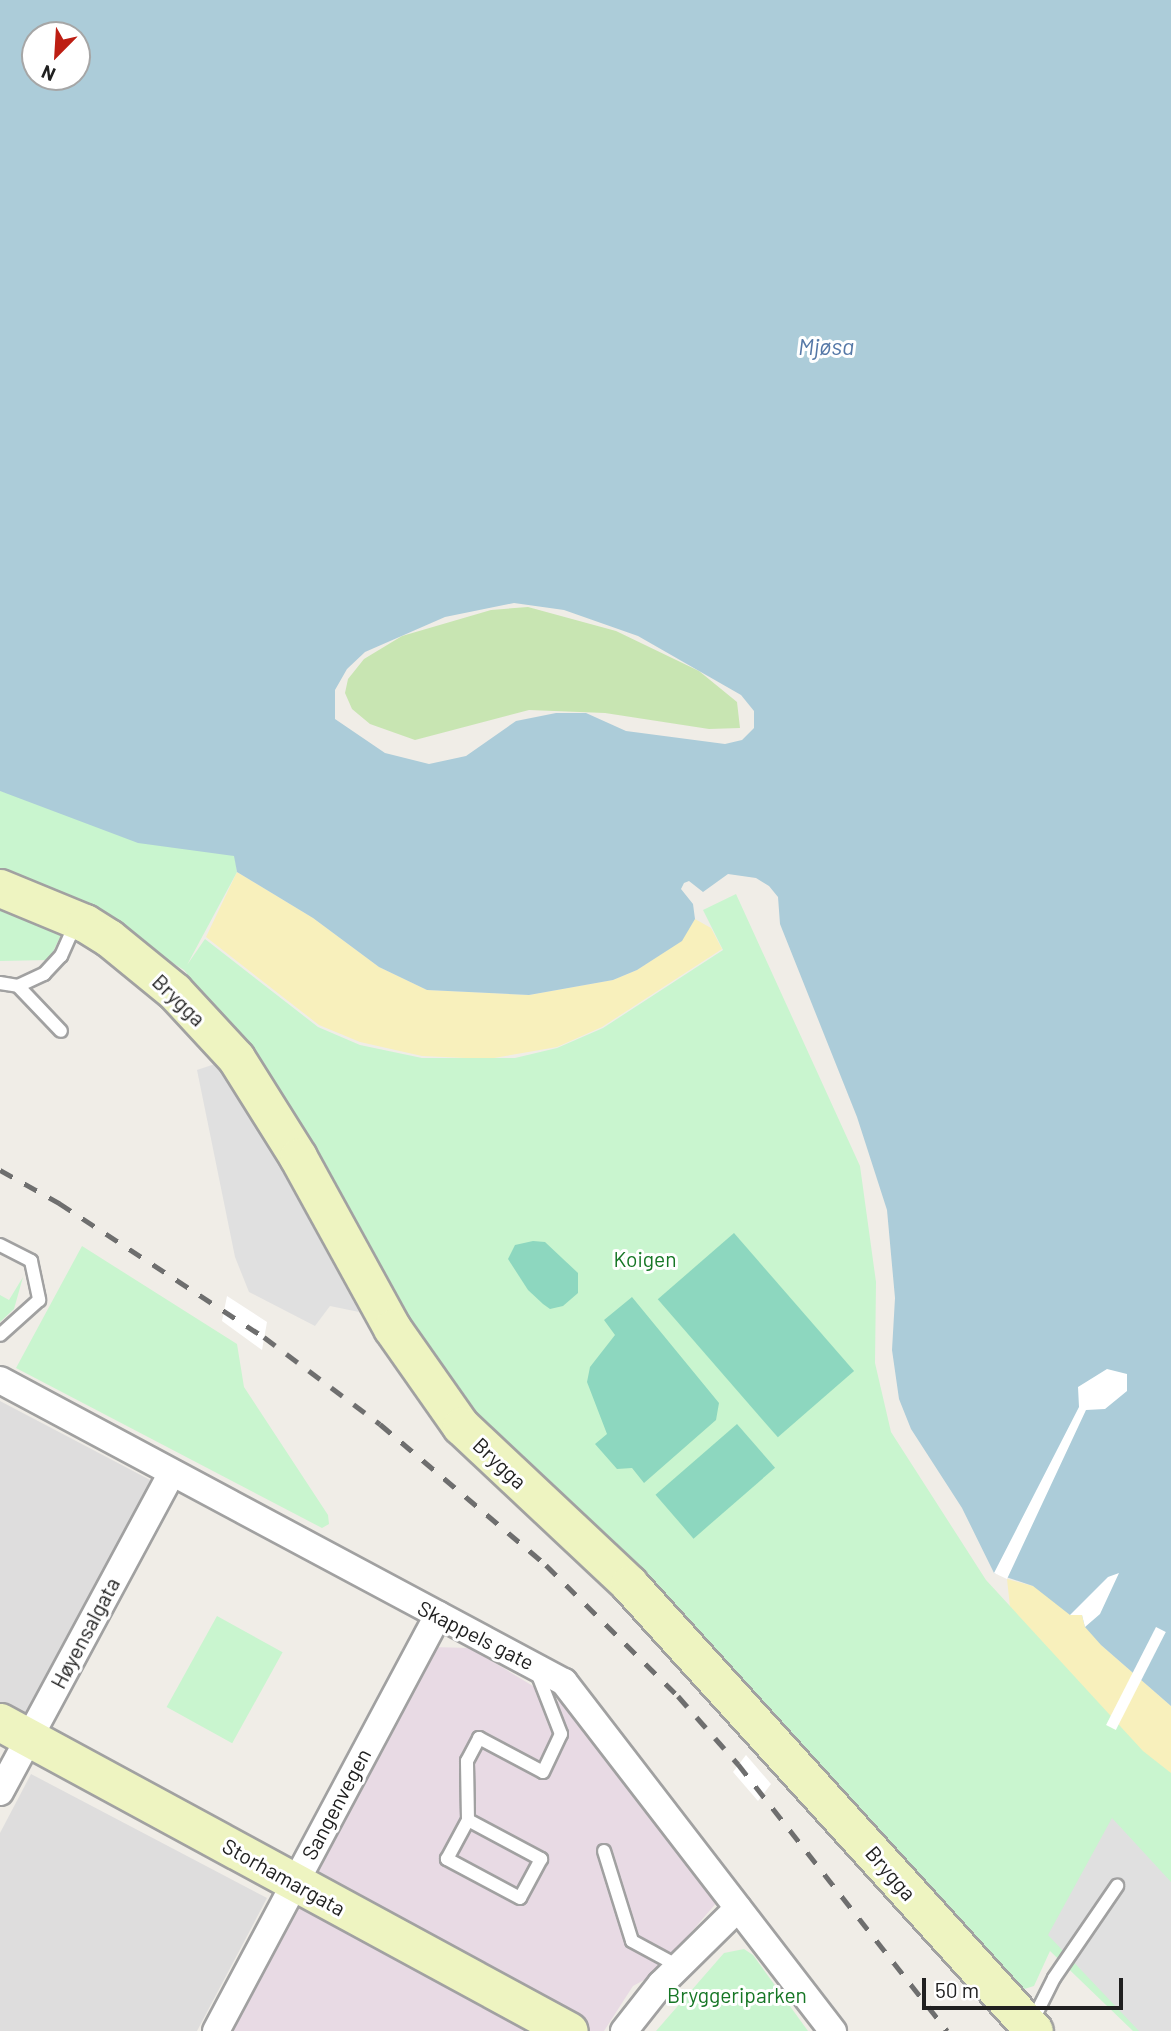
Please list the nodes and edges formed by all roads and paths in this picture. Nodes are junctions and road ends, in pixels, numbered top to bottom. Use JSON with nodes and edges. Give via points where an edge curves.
{"nodes":[{"id":1,"x":0,"y":888,"type":"edge"},
{"id":2,"x":78,"y":920,"type":"junction"},
{"id":3,"x":0,"y":983,"type":"edge"},
{"id":4,"x":18,"y":986,"type":"junction"},
{"id":5,"x":61,"y":1031,"type":"dead end"},
{"id":6,"x":0,"y":1245,"type":"edge"},
{"id":7,"x":0,"y":1335,"type":"edge"},
{"id":8,"x":0,"y":1380,"type":"edge"},
{"id":9,"x":171,"y":1474,"type":"junction"},
{"id":10,"x":438,"y":1615,"type":"junction"},
{"id":11,"x":534,"y":1665,"type":"junction"},
{"id":12,"x":14,"y":1729,"type":"edge"},
{"id":13,"x":0,"y":1792,"type":"edge"},
{"id":14,"x":468,"y":1820,"type":"junction"},
{"id":15,"x":604,"y":1851,"type":"dead end"},
{"id":16,"x":294,"y":1883,"type":"junction"},
{"id":17,"x":1117,"y":1886,"type":"dead end"},
{"id":18,"x":738,"y":1908,"type":"junction"},
{"id":19,"x":678,"y":1966,"type":"junction"},
{"id":20,"x":1032,"y":2029,"type":"edge"},
{"id":21,"x":216,"y":2031,"type":"edge"},
{"id":22,"x":568,"y":2031,"type":"edge"},
{"id":23,"x":624,"y":2031,"type":"edge"},
{"id":24,"x":833,"y":2031,"type":"edge"}],
"edges":[{"from":1,"to":2,"type":"street","name":"Brygga"},
{"from":2,"to":4,"type":"lane","via":[[61,957],[44,974]]},
{"from":2,"to":20,"type":"street","name":"Brygga","via":[[109,938],[174,991],[236,1058],[298,1157],[392,1328],[461,1426],[629,1584]]},
{"from":3,"to":4,"type":"lane"},
{"from":4,"to":5,"type":"lane"},
{"from":6,"to":7,"type":"lane","via":[[31,1261],[39,1300]]},
{"from":8,"to":9,"type":"street","name":"Skappels gate"},
{"from":9,"to":10,"type":"street","name":"Skappels gate"},
{"from":9,"to":12,"type":"street","name":"Høyensalgata"},
{"from":10,"to":11,"type":"street","name":"Skappels gate"},
{"from":10,"to":16,"type":"street","name":"Sangenvegen"},
{"from":11,"to":14,"type":"lane","via":[[561,1734],[543,1772],[479,1738],[467,1760]]},
{"from":11,"to":18,"type":"street","name":"Skappels gate","via":[[564,1682]]},
{"from":12,"to":13,"type":"street","name":"Høyensalgata"},
{"from":12,"to":16,"type":"street","name":"Storhamargata"},
{"from":14,"to":14,"type":"lane","via":[[541,1859],[520,1898],[447,1859]]},
{"from":15,"to":19,"type":"lane","via":[[632,1941]]},
{"from":16,"to":21,"type":"street","name":"Sangenvegen"},
{"from":16,"to":22,"type":"street","name":"Storhamargata"},
{"from":17,"to":20,"type":"lane","via":[[1054,1978]]},
{"from":18,"to":19,"type":"street"},
{"from":18,"to":24,"type":"street","name":"Skappels gate"},
{"from":19,"to":23,"type":"street"}]}
